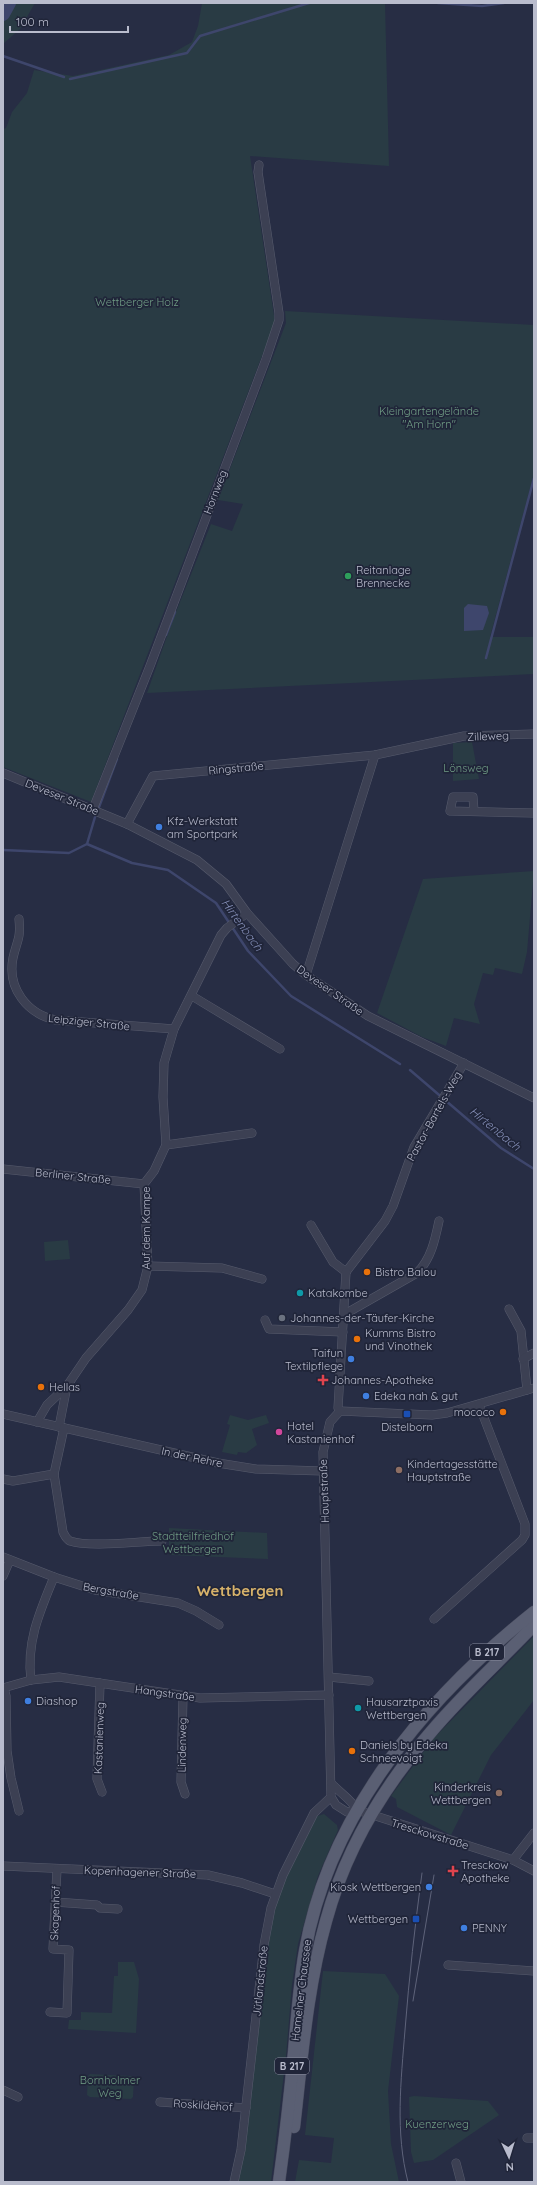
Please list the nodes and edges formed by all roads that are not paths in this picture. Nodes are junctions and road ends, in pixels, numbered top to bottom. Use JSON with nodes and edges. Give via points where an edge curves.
{"nodes":[{"id":1,"x":259,"y":165,"type":"dead end"},
{"id":2,"x":534,"y":734,"type":"edge"},
{"id":3,"x":441,"y":740,"type":"joint"},
{"id":4,"x":374,"y":755,"type":"junction"},
{"id":5,"x":3,"y":773,"type":"edge"},
{"id":6,"x":93,"y":809,"type":"junction"},
{"id":7,"x":474,"y":811,"type":"dead end"},
{"id":8,"x":534,"y":812,"type":"edge"},
{"id":9,"x":127,"y":824,"type":"junction"},
{"id":10,"x":247,"y":913,"type":"junction"},
{"id":11,"x":19,"y":919,"type":"dead end"},
{"id":12,"x":306,"y":975,"type":"junction"},
{"id":13,"x":192,"y":996,"type":"junction"},
{"id":14,"x":174,"y":1029,"type":"junction"},
{"id":15,"x":280,"y":1049,"type":"dead end"},
{"id":16,"x":464,"y":1063,"type":"junction"},
{"id":17,"x":534,"y":1098,"type":"edge"},
{"id":18,"x":252,"y":1133,"type":"dead end"},
{"id":19,"x":166,"y":1145,"type":"junction"},
{"id":20,"x":3,"y":1169,"type":"edge"},
{"id":21,"x":144,"y":1184,"type":"junction"},
{"id":22,"x":439,"y":1221,"type":"dead end"},
{"id":23,"x":311,"y":1225,"type":"dead end"},
{"id":24,"x":148,"y":1266,"type":"junction"},
{"id":25,"x":346,"y":1272,"type":"junction"},
{"id":26,"x":262,"y":1279,"type":"dead end"},
{"id":27,"x":509,"y":1309,"type":"dead end"},
{"id":28,"x":345,"y":1314,"type":"junction"},
{"id":29,"x":265,"y":1320,"type":"dead end"},
{"id":30,"x":343,"y":1332,"type":"junction"},
{"id":31,"x":534,"y":1353,"type":"edge"},
{"id":32,"x":523,"y":1359,"type":"junction"},
{"id":33,"x":67,"y":1386,"type":"junction"},
{"id":34,"x":530,"y":1389,"type":"edge"},
{"id":35,"x":479,"y":1405,"type":"junction"},
{"id":36,"x":340,"y":1411,"type":"junction"},
{"id":37,"x":3,"y":1414,"type":"edge"},
{"id":38,"x":37,"y":1422,"type":"junction"},
{"id":39,"x":61,"y":1427,"type":"junction"},
{"id":40,"x":323,"y":1471,"type":"junction"},
{"id":41,"x":54,"y":1474,"type":"junction"},
{"id":42,"x":3,"y":1480,"type":"edge"},
{"id":43,"x":162,"y":1541,"type":"dead end"},
{"id":44,"x":7,"y":1558,"type":"edge"},
{"id":45,"x":3,"y":1576,"type":"edge"},
{"id":46,"x":54,"y":1577,"type":"junction"},
{"id":47,"x":534,"y":1612,"type":"edge"},
{"id":48,"x":434,"y":1619,"type":"dead end"},
{"id":49,"x":219,"y":1625,"type":"dead end"},
{"id":50,"x":534,"y":1625,"type":"edge"},
{"id":51,"x":329,"y":1677,"type":"junction"},
{"id":52,"x":32,"y":1680,"type":"junction"},
{"id":53,"x":369,"y":1681,"type":"dead end"},
{"id":54,"x":100,"y":1683,"type":"junction"},
{"id":55,"x":3,"y":1688,"type":"edge"},
{"id":56,"x":329,"y":1695,"type":"junction"},
{"id":57,"x":183,"y":1696,"type":"junction"},
{"id":58,"x":331,"y":1783,"type":"junction"},
{"id":59,"x":102,"y":1792,"type":"dead end"},
{"id":60,"x":185,"y":1794,"type":"dead end"},
{"id":61,"x":331,"y":1797,"type":"junction"},
{"id":62,"x":357,"y":1810,"type":"junction"},
{"id":63,"x":19,"y":1811,"type":"dead end"},
{"id":64,"x":371,"y":1815,"type":"junction"},
{"id":65,"x":534,"y":1833,"type":"edge"},
{"id":66,"x":513,"y":1860,"type":"junction"},
{"id":67,"x":3,"y":1866,"type":"edge"},
{"id":68,"x":57,"y":1869,"type":"junction"},
{"id":69,"x":534,"y":1871,"type":"edge"},
{"id":70,"x":275,"y":1894,"type":"junction"},
{"id":71,"x":55,"y":1902,"type":"junction"},
{"id":72,"x":118,"y":1909,"type":"dead end"},
{"id":73,"x":448,"y":1965,"type":"dead end"},
{"id":74,"x":534,"y":1971,"type":"edge"},
{"id":75,"x":50,"y":2012,"type":"dead end"},
{"id":76,"x":3,"y":2090,"type":"edge"},
{"id":77,"x":18,"y":2097,"type":"dead end"},
{"id":78,"x":160,"y":2102,"type":"dead end"},
{"id":79,"x":246,"y":2108,"type":"junction"},
{"id":80,"x":456,"y":2163,"type":"dead end"},
{"id":81,"x":234,"y":2182,"type":"edge"},
{"id":82,"x":279,"y":2182,"type":"edge"},
{"id":83,"x":287,"y":2182,"type":"edge"},
{"id":84,"x":461,"y":2182,"type":"edge"}],
"edges":[{"from":1,"to":6,"type":"street","name":"Hornweg","via":[[279,320],[150,666]]},
{"from":2,"to":3,"type":"street","name":"Zilleweg","via":[[464,736]]},
{"from":3,"to":4,"type":"street","name":"Ringstraße"},
{"from":4,"to":9,"type":"street","name":"Ringstraße","via":[[153,776]]},
{"from":4,"to":12,"type":"street"},
{"from":5,"to":6,"type":"street","name":"Deveser Straße"},
{"from":6,"to":9,"type":"street","name":"Deveser Straße"},
{"from":7,"to":8,"type":"street"},
{"from":9,"to":10,"type":"street","name":"Deveser Straße","via":[[196,860],[226,884]]},
{"from":10,"to":12,"type":"street","name":"Deveser Straße"},
{"from":10,"to":13,"type":"street","name":"Auf dem Kampe","via":[[221,935]]},
{"from":11,"to":14,"type":"street","name":"Leipziger Straße","via":[[21,935],[13,958],[13,981],[23,1002],[32,1010],[44,1018],[56,1020]]},
{"from":12,"to":16,"type":"street","name":"Deveser Straße","via":[[368,1016]]},
{"from":13,"to":14,"type":"street","name":"Auf dem Kampe"},
{"from":13,"to":15,"type":"street"},
{"from":14,"to":19,"type":"street","name":"Auf dem Kampe","via":[[164,1063]]},
{"from":16,"to":17,"type":"street","name":"Deveser Straße"},
{"from":16,"to":25,"type":"street","name":"Pastor-Bartels-Weg","via":[[408,1160],[385,1221]]},
{"from":18,"to":19,"type":"street"},
{"from":19,"to":21,"type":"street","name":"Auf dem Kampe","via":[[154,1171]]},
{"from":20,"to":21,"type":"street","name":"Berliner Straße"},
{"from":21,"to":24,"type":"street","name":"Auf dem Kampe"},
{"from":22,"to":28,"type":"street","via":[[434,1244],[417,1273]]},
{"from":23,"to":25,"type":"street","via":[[333,1262]]},
{"from":24,"to":26,"type":"street","via":[[222,1268]]},
{"from":24,"to":33,"type":"street","name":"Auf dem Kampe","via":[[142,1290],[132,1305],[86,1358]]},
{"from":25,"to":28,"type":"street"},
{"from":27,"to":32,"type":"street","via":[[521,1331]]},
{"from":28,"to":30,"type":"street"},
{"from":29,"to":30,"type":"street","via":[[269,1329]]},
{"from":30,"to":36,"type":"street","via":[[338,1408]]},
{"from":31,"to":32,"type":"street"},
{"from":32,"to":34,"type":"street"},
{"from":33,"to":38,"type":"street","name":"Auf dem Kampe","via":[[47,1405]]},
{"from":33,"to":39,"type":"street","name":"Auf dem Kampe"},
{"from":34,"to":35,"type":"street"},
{"from":35,"to":36,"type":"street","via":[[432,1415]]},
{"from":35,"to":48,"type":"street","via":[[525,1524],[525,1535]]},
{"from":36,"to":40,"type":"street","name":"Hauptstraße","via":[[330,1422],[326,1436]]},
{"from":37,"to":38,"type":"street","name":"In der Rehre"},
{"from":38,"to":39,"type":"street","name":"In der Rehre"},
{"from":39,"to":40,"type":"street","name":"In der Rehre","via":[[241,1467]]},
{"from":39,"to":41,"type":"street"},
{"from":40,"to":51,"type":"street","name":"Hauptstraße"},
{"from":41,"to":42,"type":"street","via":[[13,1481]]},
{"from":41,"to":43,"type":"street","via":[[66,1539],[102,1544]]},
{"from":44,"to":45,"type":"street"},
{"from":44,"to":46,"type":"street","name":"Bergstraße"},
{"from":46,"to":49,"type":"street","name":"Bergstraße","via":[[95,1590],[178,1603]]},
{"from":46,"to":52,"type":"street","via":[[32,1636]]},
{"from":47,"to":62,"type":"main road","name":"Hamelner Chaussee","number":"B 217","via":[[443,1696],[401,1744]]},
{"from":50,"to":64,"type":"main road","name":"Hamelner Chaussee","number":"B 217","via":[[430,1732]]},
{"from":51,"to":53,"type":"street"},
{"from":51,"to":56,"type":"street","name":"Hauptstraße"},
{"from":52,"to":54,"type":"street","name":"Hangstraße","via":[[60,1677]]},
{"from":52,"to":55,"type":"street","name":"Hangstraße"},
{"from":54,"to":57,"type":"street","name":"Hangstraße"},
{"from":54,"to":59,"type":"street","name":"Kastanienweg","via":[[97,1780]]},
{"from":55,"to":63,"type":"street","via":[[6,1696],[6,1751]]},
{"from":56,"to":57,"type":"street","name":"Hangstraße","via":[[219,1699]]},
{"from":56,"to":58,"type":"street","name":"Hauptstraße"},
{"from":57,"to":60,"type":"street","name":"Lindenweg","via":[[181,1782]]},
{"from":58,"to":61,"type":"street","name":"Hauptstraße"},
{"from":58,"to":62,"type":"street","via":[[345,1798],[352,1801]]},
{"from":61,"to":62,"type":"street","via":[[336,1805],[347,1812]]},
{"from":61,"to":70,"type":"street","name":"Jütlandstraße","via":[[314,1812]]},
{"from":62,"to":64,"type":"street"},
{"from":62,"to":82,"type":"main road","name":"Hamelner Chaussee","number":"B 217","via":[[325,1880],[305,1951]]},
{"from":64,"to":66,"type":"street","name":"Tresckowstraße"},
{"from":64,"to":83,"type":"main road","name":"Hamelner Chaussee","number":"B 217","via":[[337,1884],[318,1952],[307,2013]]},
{"from":65,"to":66,"type":"street"},
{"from":66,"to":69,"type":"street","name":"Tresckowstraße"},
{"from":67,"to":68,"type":"street","name":"Kopenhagener Straße"},
{"from":68,"to":70,"type":"street","name":"Kopenhagener Straße","via":[[208,1875]]},
{"from":68,"to":71,"type":"street","name":"Skagenhof"},
{"from":70,"to":79,"type":"street","name":"Jütlandstraße","via":[[264,1946]]},
{"from":71,"to":72,"type":"street"},
{"from":71,"to":75,"type":"street","name":"Skagenhof","via":[[54,1949],[70,1950],[67,2013]]},
{"from":73,"to":74,"type":"street"},
{"from":76,"to":77,"type":"street"},
{"from":78,"to":79,"type":"street","name":"Roskildehof"},
{"from":79,"to":81,"type":"street","name":"Jütlandstraße"},
{"from":80,"to":84,"type":"street"}]}
